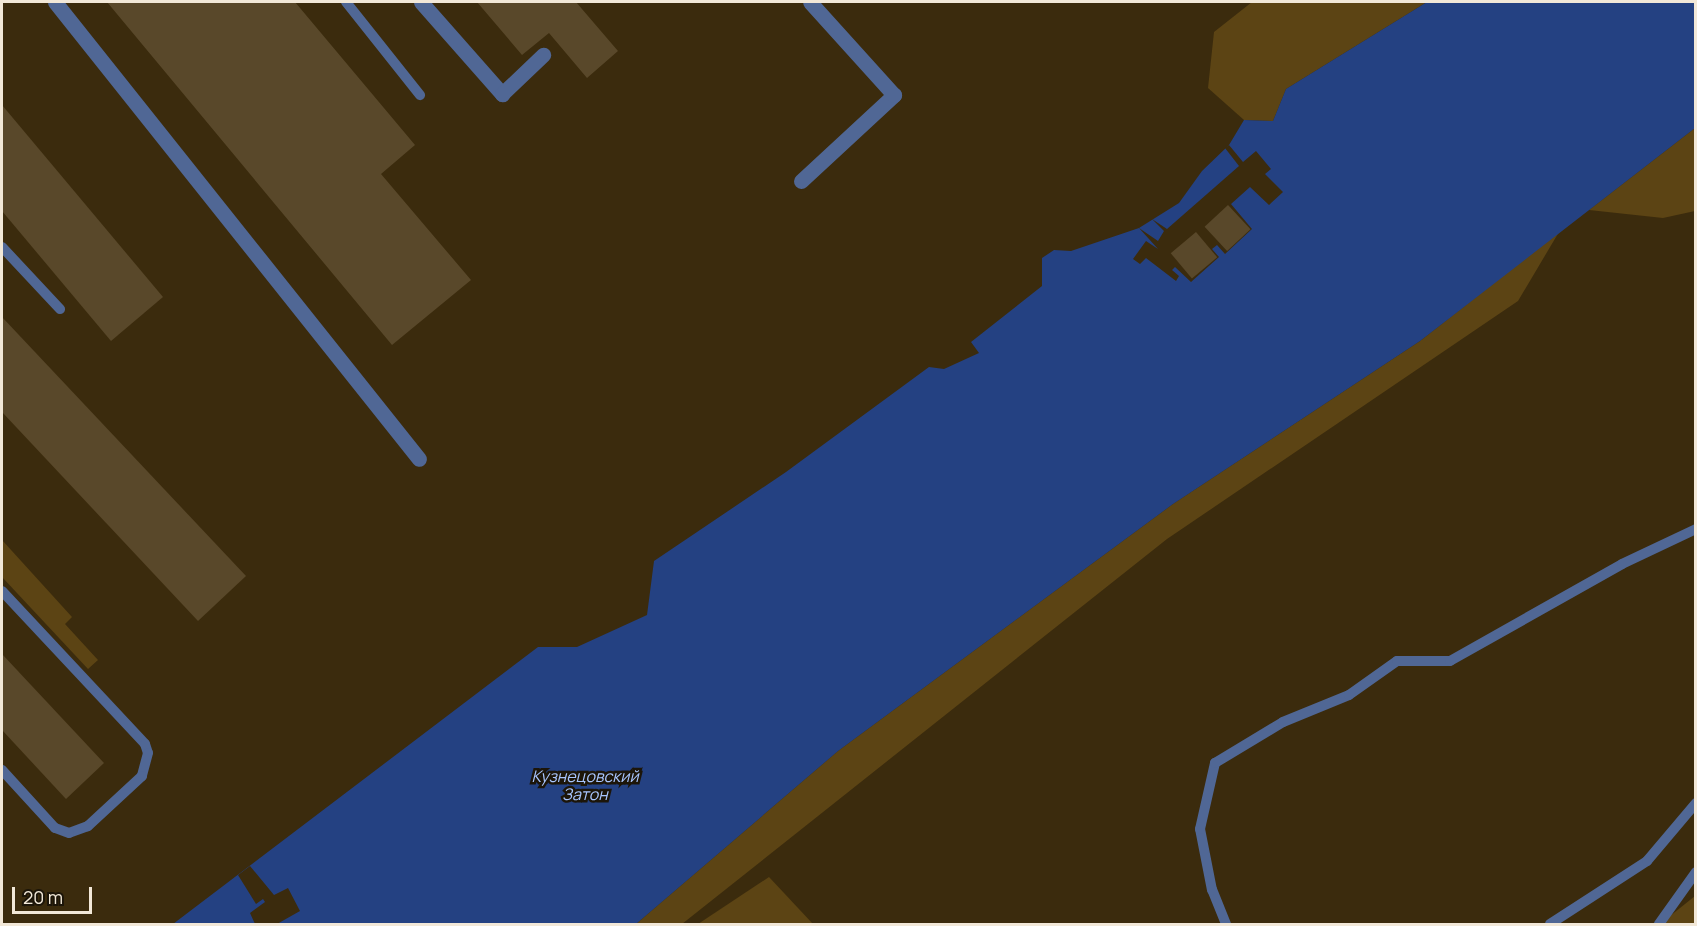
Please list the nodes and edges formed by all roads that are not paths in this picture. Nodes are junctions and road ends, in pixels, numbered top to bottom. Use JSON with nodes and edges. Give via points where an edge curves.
{"nodes":[{"id":1,"x":55,"y":2,"type":"edge"},
{"id":2,"x":346,"y":2,"type":"edge"},
{"id":3,"x":421,"y":2,"type":"edge"},
{"id":4,"x":810,"y":2,"type":"edge"},
{"id":5,"x":543,"y":55,"type":"dead end"},
{"id":6,"x":420,"y":95,"type":"dead end"},
{"id":7,"x":801,"y":181,"type":"dead end"},
{"id":8,"x":2,"y":247,"type":"edge"},
{"id":9,"x":60,"y":309,"type":"dead end"},
{"id":10,"x":419,"y":459,"type":"dead end"},
{"id":11,"x":1695,"y":529,"type":"edge"},
{"id":12,"x":2,"y":591,"type":"edge"},
{"id":13,"x":2,"y":770,"type":"edge"},
{"id":14,"x":1695,"y":804,"type":"edge"},
{"id":15,"x":1695,"y":872,"type":"edge"},
{"id":16,"x":1226,"y":924,"type":"edge"},
{"id":17,"x":1550,"y":924,"type":"edge"},
{"id":18,"x":1659,"y":924,"type":"edge"}],
"edges":[{"from":1,"to":10,"type":"street"},
{"from":2,"to":6,"type":"lane"},
{"from":3,"to":5,"type":"street","via":[[502,94]]},
{"from":4,"to":7,"type":"street","via":[[894,95]]},
{"from":8,"to":9,"type":"lane"},
{"from":11,"to":16,"type":"lane","via":[[1603,575],[1450,661],[1397,661],[1349,695],[1283,722],[1215,763],[1200,829],[1212,890]]},
{"from":12,"to":13,"type":"lane","via":[[145,744],[148,753],[142,776],[88,826],[69,833],[55,828]]},
{"from":14,"to":17,"type":"lane","via":[[1647,861]]},
{"from":15,"to":18,"type":"lane"}]}
